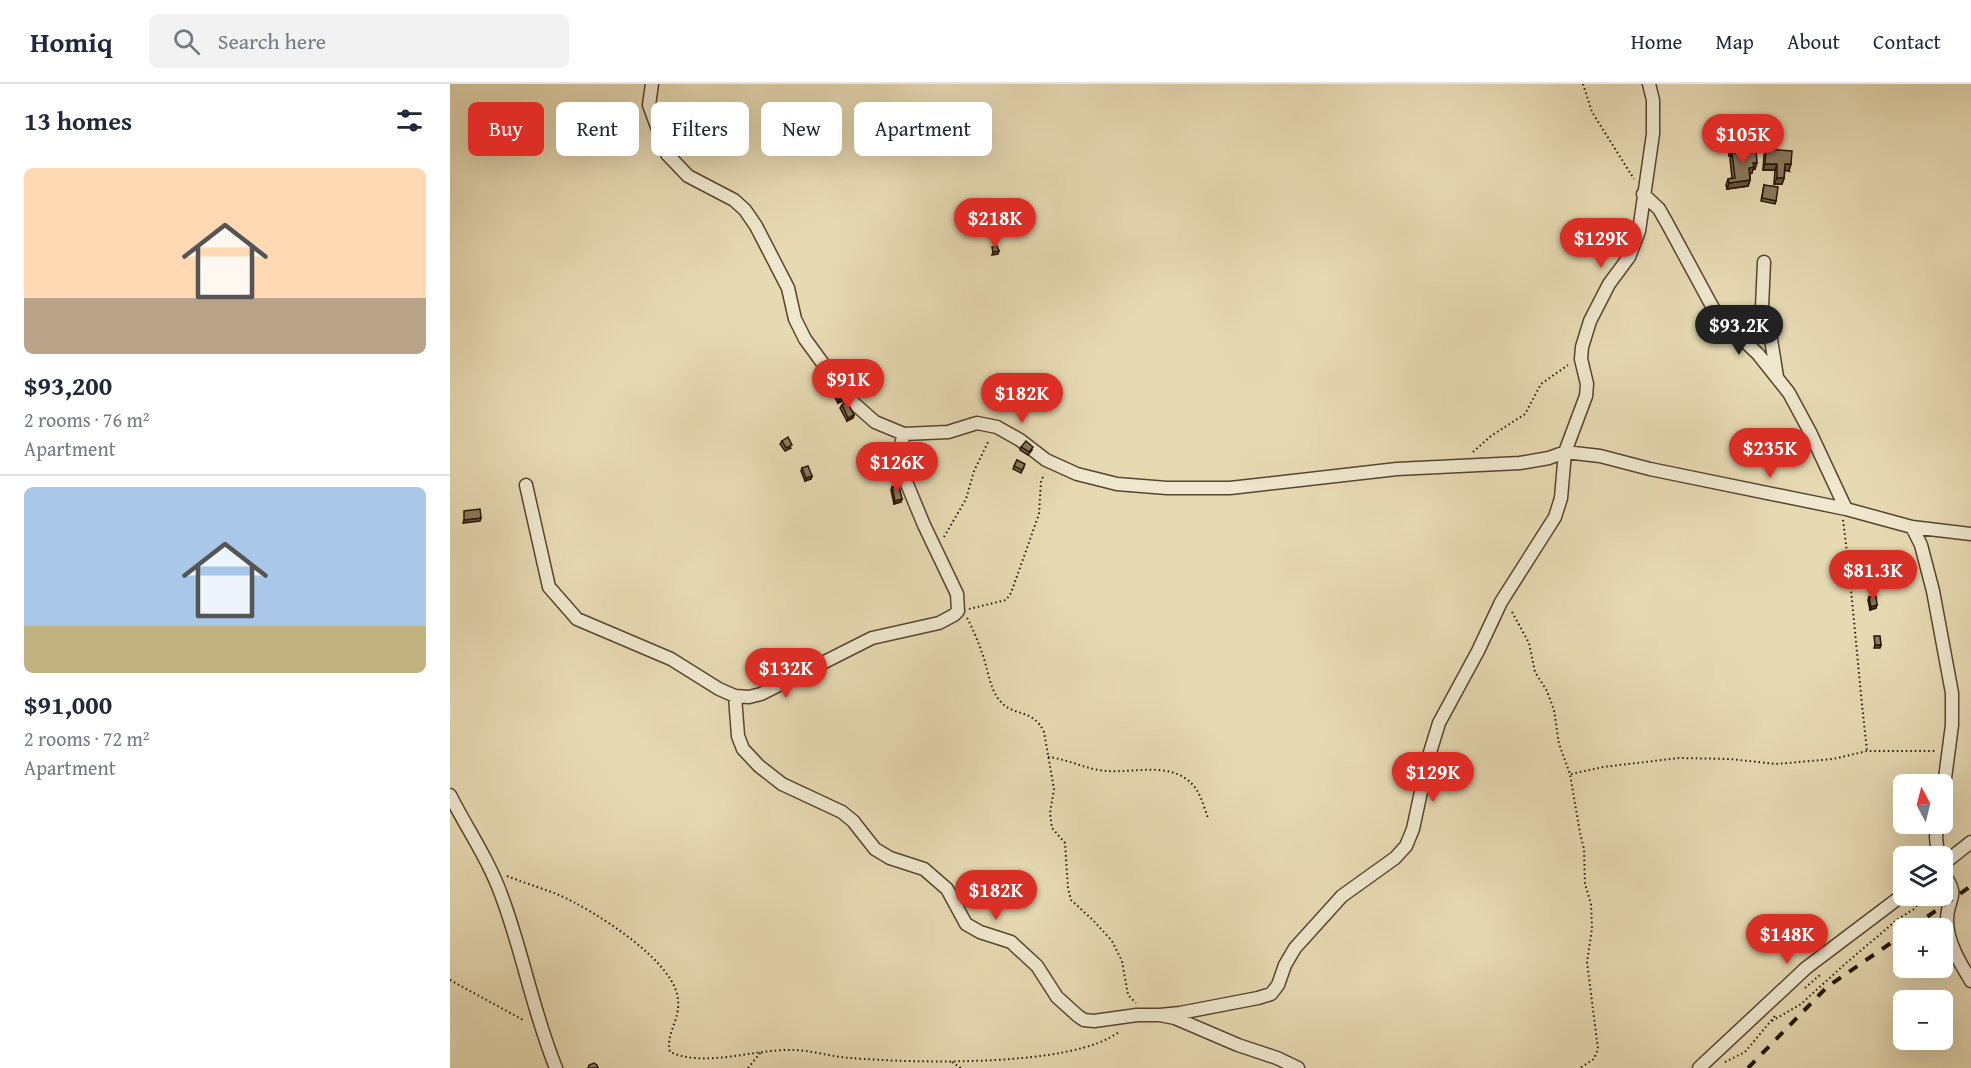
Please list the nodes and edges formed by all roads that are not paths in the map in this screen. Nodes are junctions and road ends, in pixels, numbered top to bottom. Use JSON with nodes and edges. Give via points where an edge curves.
{"nodes":[{"id":1,"x":652,"y":84,"type":"edge"},
{"id":2,"x":1649,"y":84,"type":"edge"},
{"id":3,"x":1643,"y":194,"type":"junction"},
{"id":4,"x":1764,"y":262,"type":"dead end"},
{"id":5,"x":1777,"y":378,"type":"junction"},
{"id":6,"x":904,"y":434,"type":"junction"},
{"id":7,"x":1564,"y":452,"type":"junction"},
{"id":8,"x":526,"y":485,"type":"dead end"},
{"id":9,"x":1844,"y":509,"type":"junction"},
{"id":10,"x":1912,"y":527,"type":"junction"},
{"id":11,"x":1971,"y":534,"type":"edge"},
{"id":12,"x":735,"y":696,"type":"junction"},
{"id":13,"x":1946,"y":774,"type":"edge"},
{"id":14,"x":450,"y":795,"type":"edge"},
{"id":15,"x":1971,"y":842,"type":"edge"},
{"id":16,"x":1953,"y":856,"type":"edge"},
{"id":17,"x":1893,"y":902,"type":"edge"},
{"id":18,"x":1951,"y":906,"type":"edge"},
{"id":19,"x":1971,"y":981,"type":"edge"},
{"id":20,"x":1154,"y":1015,"type":"junction"},
{"id":21,"x":556,"y":1068,"type":"edge"},
{"id":22,"x":1298,"y":1068,"type":"edge"},
{"id":23,"x":1699,"y":1068,"type":"edge"}],
"edges":[{"from":1,"to":6,"type":"street","via":[[649,105],[667,154],[688,176],[745,210],[788,288],[795,319],[805,339],[848,398],[875,422]]},
{"from":2,"to":3,"type":"street","via":[[1653,134]]},
{"from":3,"to":5,"type":"street","via":[[1659,209],[1713,309]]},
{"from":3,"to":7,"type":"street","via":[[1639,231],[1629,257],[1609,284],[1582,347],[1586,396]]},
{"from":4,"to":5,"type":"street","via":[[1762,307]]},
{"from":5,"to":9,"type":"street","via":[[1810,432]]},
{"from":6,"to":7,"type":"street","via":[[948,432],[977,423],[997,427],[1046,460],[1077,474],[1117,484],[1167,488],[1230,488],[1396,469],[1520,463]]},
{"from":6,"to":12,"type":"street","via":[[899,451],[907,484],[957,594],[958,611],[939,622],[872,638],[761,694]]},
{"from":7,"to":9,"type":"street","via":[[1600,456]]},
{"from":7,"to":20,"type":"street","via":[[1561,498],[1555,517],[1503,598],[1439,723],[1406,846],[1342,896],[1315,924],[1295,948],[1271,994]]},
{"from":8,"to":12,"type":"street","via":[[549,587],[577,619],[671,659]]},
{"from":9,"to":10,"type":"street"},
{"from":10,"to":11,"type":"street"},
{"from":10,"to":13,"type":"street","via":[[1933,591],[1952,693]]},
{"from":12,"to":20,"type":"street","via":[[738,736],[743,749],[759,766],[782,784],[842,812],[875,849],[924,869],[947,888],[966,924],[1011,942],[1037,966],[1057,997],[1078,1016],[1094,1021]]},
{"from":14,"to":21,"type":"street","via":[[502,895]]},
{"from":15,"to":16,"type":"street"},
{"from":17,"to":23,"type":"street","via":[[1806,968]]},
{"from":18,"to":19,"type":"street","via":[[1947,918],[1952,944]]},
{"from":20,"to":22,"type":"street","via":[[1175,1018]]}]}
